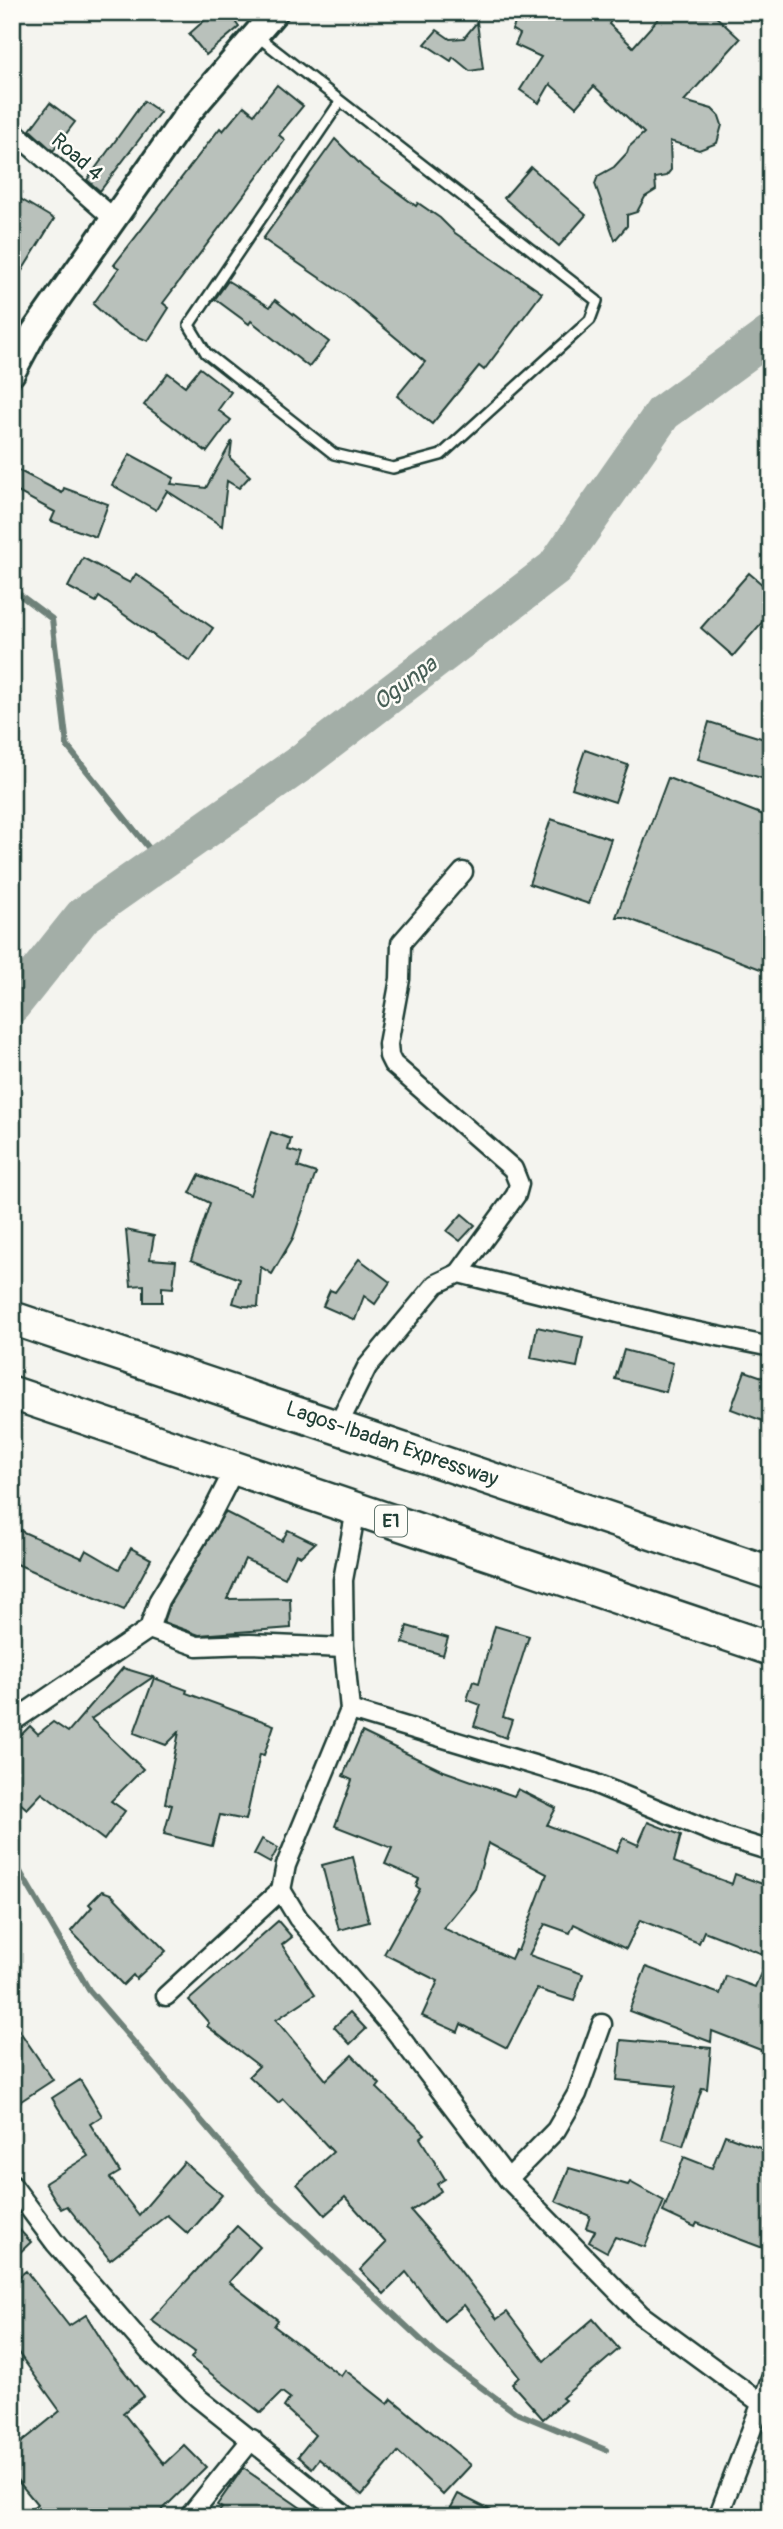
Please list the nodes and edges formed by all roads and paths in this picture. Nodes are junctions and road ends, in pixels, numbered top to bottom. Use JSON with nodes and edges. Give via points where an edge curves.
{"nodes":[{"id":1,"x":275,"y":12,"type":"edge"},
{"id":2,"x":257,"y":36,"type":"junction"},
{"id":3,"x":340,"y":103,"type":"junction"},
{"id":4,"x":12,"y":130,"type":"edge"},
{"id":5,"x":113,"y":218,"type":"junction"},
{"id":6,"x":12,"y":373,"type":"edge"},
{"id":7,"x":463,"y":872,"type":"dead end"},
{"id":8,"x":459,"y":1273,"type":"junction"},
{"id":9,"x":15,"y":1319,"type":"edge"},
{"id":10,"x":771,"y":1347,"type":"edge"},
{"id":11,"x":12,"y":1393,"type":"edge"},
{"id":12,"x":338,"y":1425,"type":"junction"},
{"id":13,"x":235,"y":1468,"type":"junction"},
{"id":14,"x":356,"y":1510,"type":"junction"},
{"id":15,"x":771,"y":1573,"type":"edge"},
{"id":16,"x":149,"y":1629,"type":"junction"},
{"id":17,"x":344,"y":1648,"type":"junction"},
{"id":18,"x":771,"y":1648,"type":"edge"},
{"id":19,"x":350,"y":1710,"type":"junction"},
{"id":20,"x":12,"y":1722,"type":"edge"},
{"id":21,"x":771,"y":1851,"type":"edge"},
{"id":22,"x":281,"y":1890,"type":"junction"},
{"id":23,"x":166,"y":1996,"type":"dead end"},
{"id":24,"x":602,"y":2024,"type":"dead end"},
{"id":25,"x":508,"y":2179,"type":"junction"},
{"id":26,"x":12,"y":2185,"type":"edge"},
{"id":27,"x":771,"y":2379,"type":"edge"},
{"id":28,"x":761,"y":2403,"type":"junction"},
{"id":29,"x":252,"y":2439,"type":"junction"},
{"id":30,"x":190,"y":2517,"type":"edge"},
{"id":31,"x":347,"y":2517,"type":"edge"},
{"id":32,"x":718,"y":2517,"type":"edge"}],
"edges":[{"from":1,"to":2,"type":"street"},
{"from":2,"to":3,"type":"lane"},
{"from":2,"to":5,"type":"street","via":[[189,112]]},
{"from":3,"to":3,"type":"lane","via":[[189,325],[205,353],[334,454],[393,468],[441,455],[590,320],[597,301]]},
{"from":4,"to":5,"type":"street","name":"Road 4"},
{"from":5,"to":6,"type":"street","via":[[34,332]]},
{"from":7,"to":8,"type":"street","via":[[401,943],[400,979],[388,1044],[394,1063],[513,1169],[519,1184],[516,1195]]},
{"from":8,"to":10,"type":"street"},
{"from":8,"to":12,"type":"street","via":[[436,1284],[367,1367]]},
{"from":9,"to":12,"type":"highway","name":"Lagos-Ibadan Expressway"},
{"from":11,"to":13,"type":"highway","number":"E1"},
{"from":12,"to":15,"type":"highway","name":"Lagos-Ibadan Expressway"},
{"from":13,"to":14,"type":"highway","number":"E1"},
{"from":13,"to":16,"type":"street","via":[[159,1600]]},
{"from":14,"to":17,"type":"street","via":[[343,1580]]},
{"from":14,"to":18,"type":"highway","number":"E1"},
{"from":16,"to":17,"type":"street","via":[[197,1646]]},
{"from":16,"to":20,"type":"street"},
{"from":17,"to":19,"type":"street"},
{"from":19,"to":21,"type":"street","via":[[591,1782],[724,1837]]},
{"from":19,"to":22,"type":"street","via":[[286,1865]]},
{"from":22,"to":23,"type":"street"},
{"from":22,"to":25,"type":"street","via":[[298,1918],[393,2028]]},
{"from":24,"to":25,"type":"street","via":[[577,2094],[556,2130]]},
{"from":25,"to":28,"type":"street","via":[[641,2315]]},
{"from":26,"to":29,"type":"street","via":[[56,2244],[150,2352],[197,2397]]},
{"from":27,"to":28,"type":"street"},
{"from":28,"to":32,"type":"street"},
{"from":29,"to":30,"type":"street"},
{"from":29,"to":31,"type":"street"}]}
